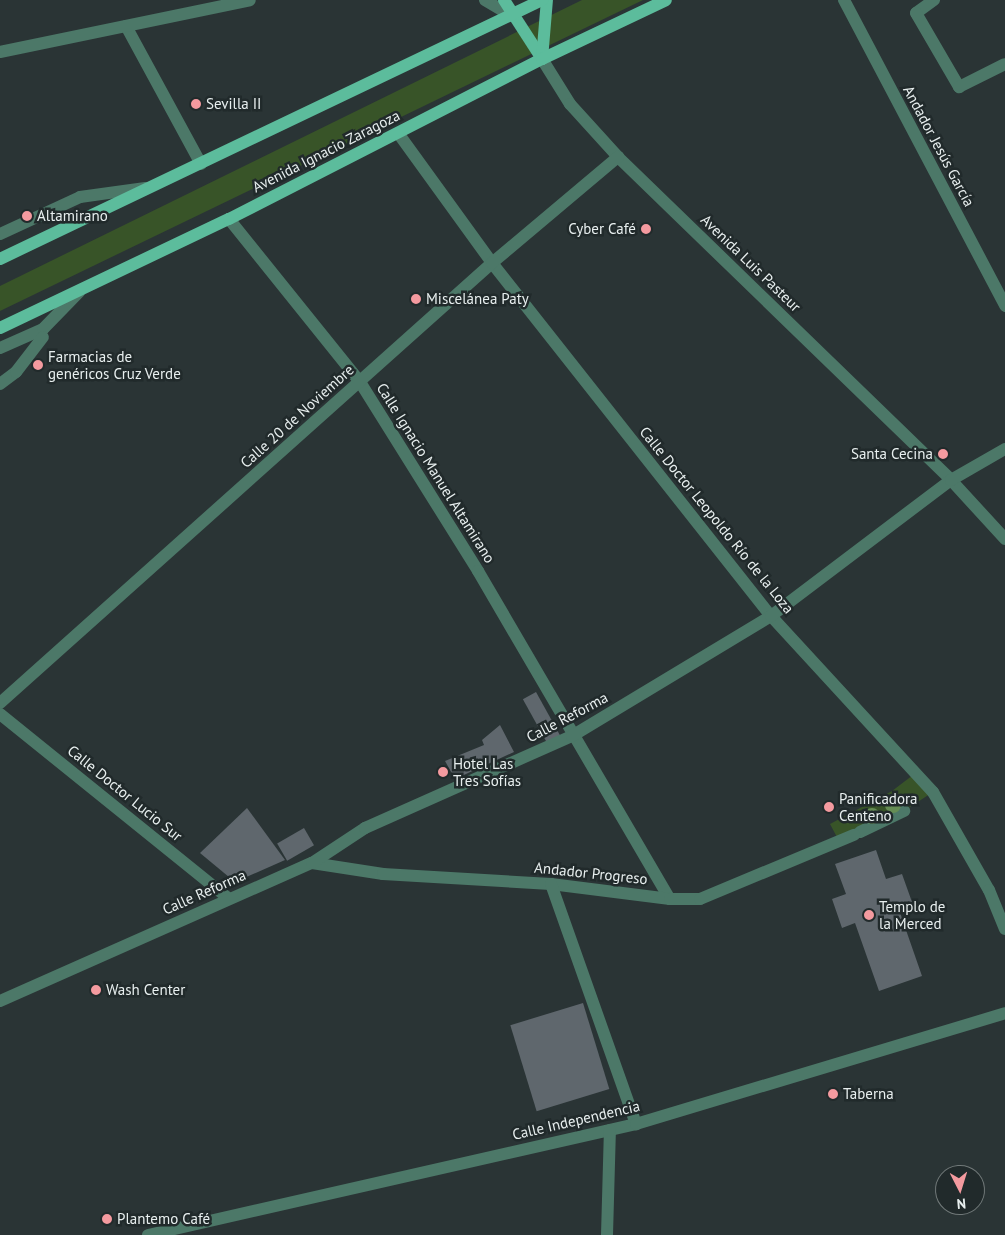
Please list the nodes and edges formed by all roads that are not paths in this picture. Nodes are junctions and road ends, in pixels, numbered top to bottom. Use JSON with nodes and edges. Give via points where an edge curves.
{"nodes":[{"id":1,"x":250,"y":0,"type":"edge"},
{"id":2,"x":486,"y":0,"type":"edge"},
{"id":3,"x":504,"y":0,"type":"edge"},
{"id":4,"x":542,"y":0,"type":"edge"},
{"id":5,"x":547,"y":0,"type":"edge"},
{"id":6,"x":666,"y":0,"type":"edge"},
{"id":7,"x":844,"y":0,"type":"edge"},
{"id":8,"x":934,"y":0,"type":"edge"},
{"id":9,"x":512,"y":16,"type":"junction"},
{"id":10,"x":126,"y":26,"type":"junction"},
{"id":11,"x":0,"y":52,"type":"edge"},
{"id":12,"x":542,"y":59,"type":"junction"},
{"id":13,"x":1005,"y":64,"type":"edge"},
{"id":14,"x":398,"y":133,"type":"junction"},
{"id":15,"x":618,"y":157,"type":"junction"},
{"id":16,"x":201,"y":164,"type":"junction"},
{"id":17,"x":153,"y":187,"type":"junction"},
{"id":18,"x":229,"y":219,"type":"junction"},
{"id":19,"x":0,"y":234,"type":"edge"},
{"id":20,"x":0,"y":259,"type":"edge"},
{"id":21,"x":492,"y":263,"type":"junction"},
{"id":22,"x":78,"y":292,"type":"junction"},
{"id":23,"x":1005,"y":306,"type":"edge"},
{"id":24,"x":0,"y":328,"type":"edge"},
{"id":25,"x":43,"y":337,"type":"dead end"},
{"id":26,"x":0,"y":348,"type":"edge"},
{"id":27,"x":360,"y":382,"type":"junction"},
{"id":28,"x":0,"y":384,"type":"edge"},
{"id":29,"x":1005,"y":449,"type":"edge"},
{"id":30,"x":951,"y":480,"type":"junction"},
{"id":31,"x":1005,"y":539,"type":"edge"},
{"id":32,"x":771,"y":616,"type":"junction"},
{"id":33,"x":0,"y":703,"type":"edge"},
{"id":34,"x":0,"y":714,"type":"edge"},
{"id":35,"x":572,"y":736,"type":"junction"},
{"id":36,"x":904,"y":811,"type":"dead end"},
{"id":37,"x":312,"y":863,"type":"junction"},
{"id":38,"x":551,"y":884,"type":"junction"},
{"id":39,"x":229,"y":899,"type":"junction"},
{"id":40,"x":670,"y":899,"type":"junction"},
{"id":41,"x":1005,"y":929,"type":"edge"},
{"id":42,"x":0,"y":1001,"type":"edge"},
{"id":43,"x":1005,"y":1013,"type":"edge"},
{"id":44,"x":636,"y":1124,"type":"junction"},
{"id":45,"x":610,"y":1130,"type":"junction"},
{"id":46,"x":148,"y":1235,"type":"edge"},
{"id":47,"x":607,"y":1235,"type":"edge"}],
"edges":[{"from":1,"to":10,"type":"street"},
{"from":2,"to":9,"type":"street"},
{"from":3,"to":9,"type":"main road","name":"Avenida Luis Pasteur"},
{"from":4,"to":9,"type":"main road"},
{"from":5,"to":12,"type":"main road"},
{"from":6,"to":12,"type":"main road","name":"Avenida Ignacio Zaragoza"},
{"from":7,"to":23,"type":"street","name":"Andador Jesús García"},
{"from":8,"to":13,"type":"street","via":[[916,13],[960,87]]},
{"from":9,"to":12,"type":"main road","name":"Avenida Luis Pasteur"},
{"from":9,"to":16,"type":"main road"},
{"from":10,"to":11,"type":"street"},
{"from":10,"to":16,"type":"street"},
{"from":12,"to":14,"type":"main road","name":"Avenida Ignacio Zaragoza"},
{"from":12,"to":15,"type":"street","name":"Avenida Luis Pasteur","via":[[570,104]]},
{"from":14,"to":18,"type":"main road","name":"Avenida Ignacio Zaragoza"},
{"from":14,"to":21,"type":"street","name":"Calle Doctor Leopoldo Río de la Loza"},
{"from":15,"to":21,"type":"street","name":"Calle 20 de Noviembre"},
{"from":15,"to":30,"type":"street","name":"Avenida Luis Pasteur"},
{"from":16,"to":17,"type":"main road"},
{"from":17,"to":19,"type":"street","via":[[80,197]]},
{"from":17,"to":20,"type":"main road"},
{"from":18,"to":22,"type":"main road","name":"Avenida Ignacio Zaragoza"},
{"from":18,"to":27,"type":"street","name":"Calle Ignacio Manuel Altamirano"},
{"from":21,"to":27,"type":"street","name":"Calle 20 de Noviembre"},
{"from":21,"to":32,"type":"street","name":"Calle Doctor Leopoldo Río de la Loza"},
{"from":22,"to":24,"type":"main road","name":"Avenida Ignacio Zaragoza"},
{"from":22,"to":26,"type":"street","via":[[43,329]]},
{"from":25,"to":28,"type":"street","via":[[16,372]]},
{"from":27,"to":33,"type":"street","name":"Calle 20 de Noviembre"},
{"from":27,"to":35,"type":"street","name":"Calle Ignacio Manuel Altamirano","via":[[478,571]]},
{"from":29,"to":30,"type":"street","name":"Calle Reforma"},
{"from":30,"to":31,"type":"street","name":"Avenida Luis Pasteur"},
{"from":30,"to":32,"type":"street","name":"Calle Reforma"},
{"from":32,"to":35,"type":"street","name":"Calle Reforma"},
{"from":32,"to":41,"type":"street","name":"Calle Doctor Leopoldo Río de la Loza","via":[[933,792],[989,890]]},
{"from":34,"to":39,"type":"street","name":"Calle Doctor Lucio Sur"},
{"from":35,"to":37,"type":"street","name":"Calle Reforma","via":[[364,828]]},
{"from":35,"to":40,"type":"street","name":"Calle Ignacio Manuel Altamirano"},
{"from":36,"to":40,"type":"street","name":"Andador Progreso","via":[[700,899]]},
{"from":37,"to":38,"type":"street","name":"Andador Progreso","via":[[383,874]]},
{"from":37,"to":39,"type":"street","name":"Calle Reforma"},
{"from":38,"to":40,"type":"street","name":"Andador Progreso"},
{"from":38,"to":44,"type":"street"},
{"from":39,"to":42,"type":"street","name":"Calle Reforma"},
{"from":43,"to":44,"type":"street","name":"Calle Independencia"},
{"from":44,"to":45,"type":"street","name":"Calle Independencia"},
{"from":45,"to":46,"type":"street","name":"Calle Independencia"},
{"from":45,"to":47,"type":"street"}]}
